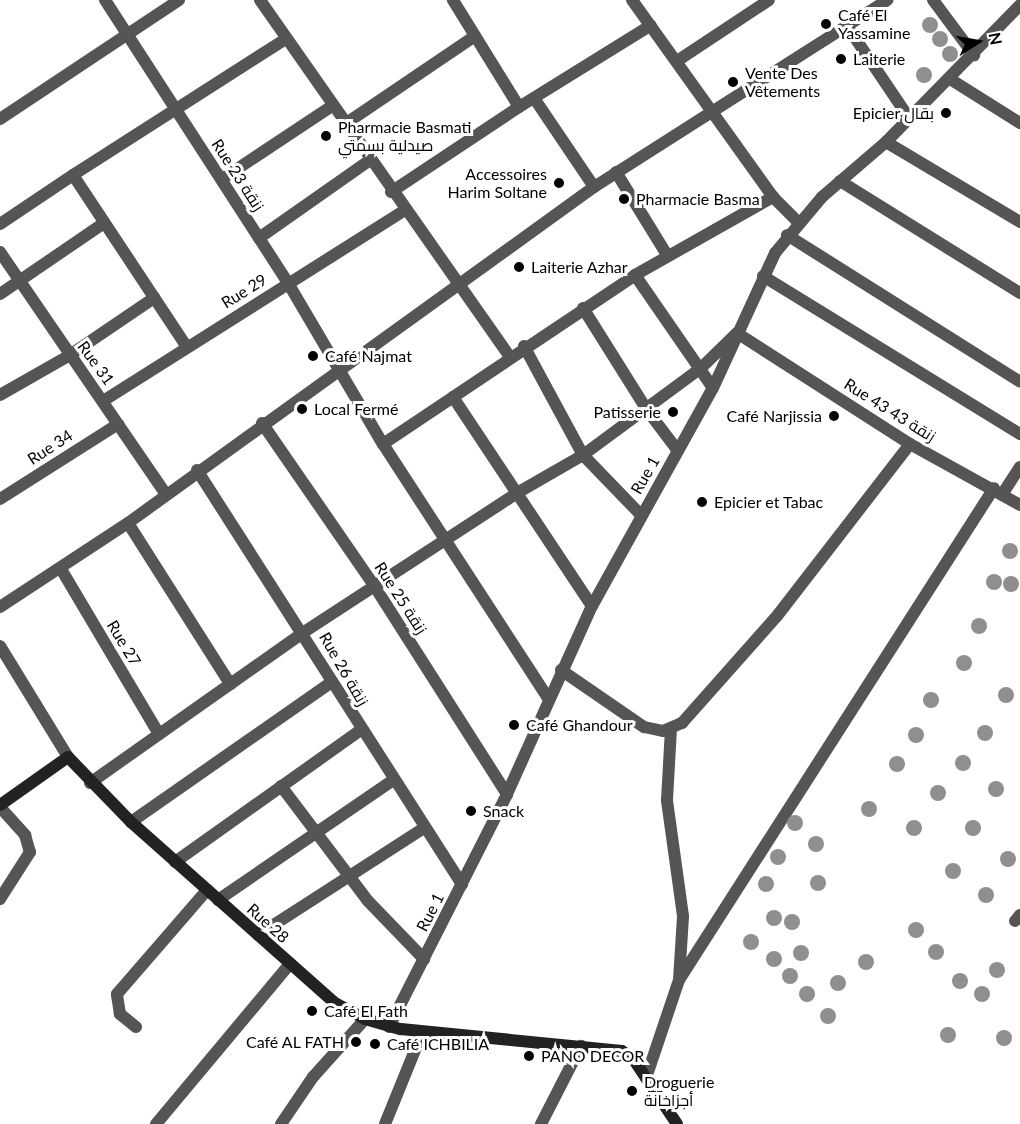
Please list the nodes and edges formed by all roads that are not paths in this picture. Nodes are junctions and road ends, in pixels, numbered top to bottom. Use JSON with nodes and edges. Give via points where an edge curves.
{"nodes":[{"id":1,"x":105,"y":0,"type":"edge"},
{"id":2,"x":179,"y":0,"type":"edge"},
{"id":3,"x":260,"y":0,"type":"edge"},
{"id":4,"x":453,"y":0,"type":"edge"},
{"id":5,"x":632,"y":0,"type":"edge"},
{"id":6,"x":770,"y":0,"type":"edge"},
{"id":7,"x":888,"y":0,"type":"edge"},
{"id":8,"x":933,"y":0,"type":"edge"},
{"id":9,"x":873,"y":4,"type":"edge"},
{"id":10,"x":1019,"y":7,"type":"edge"},
{"id":11,"x":651,"y":25,"type":"junction"},
{"id":12,"x":847,"y":26,"type":"junction"},
{"id":13,"x":126,"y":33,"type":"junction"},
{"id":14,"x":475,"y":36,"type":"junction"},
{"id":15,"x":286,"y":39,"type":"junction"},
{"id":16,"x":974,"y":55,"type":"junction"},
{"id":17,"x":677,"y":61,"type":"junction"},
{"id":18,"x":950,"y":79,"type":"junction"},
{"id":19,"x":534,"y":98,"type":"junction"},
{"id":20,"x":332,"y":106,"type":"junction"},
{"id":21,"x":175,"y":107,"type":"junction"},
{"id":22,"x":519,"y":107,"type":"junction"},
{"id":23,"x":711,"y":111,"type":"junction"},
{"id":24,"x":909,"y":118,"type":"junction"},
{"id":25,"x":0,"y":119,"type":"edge"},
{"id":26,"x":1020,"y":123,"type":"edge"},
{"id":27,"x":345,"y":124,"type":"junction"},
{"id":28,"x":886,"y":142,"type":"junction"},
{"id":29,"x":370,"y":160,"type":"junction"},
{"id":30,"x":616,"y":172,"type":"junction"},
{"id":31,"x":73,"y":174,"type":"junction"},
{"id":32,"x":222,"y":179,"type":"junction"},
{"id":33,"x":840,"y":181,"type":"junction"},
{"id":34,"x":594,"y":187,"type":"junction"},
{"id":35,"x":391,"y":192,"type":"junction"},
{"id":36,"x":772,"y":197,"type":"junction"},
{"id":37,"x":404,"y":211,"type":"junction"},
{"id":38,"x":798,"y":222,"type":"junction"},
{"id":39,"x":1020,"y":222,"type":"edge"},
{"id":40,"x":104,"y":223,"type":"junction"},
{"id":41,"x":0,"y":224,"type":"edge"},
{"id":42,"x":787,"y":235,"type":"junction"},
{"id":43,"x":259,"y":238,"type":"junction"},
{"id":44,"x":0,"y":252,"type":"edge"},
{"id":45,"x":667,"y":255,"type":"junction"},
{"id":46,"x":635,"y":275,"type":"junction"},
{"id":47,"x":764,"y":276,"type":"junction"},
{"id":48,"x":19,"y":283,"type":"junction"},
{"id":49,"x":288,"y":283,"type":"junction"},
{"id":50,"x":460,"y":285,"type":"junction"},
{"id":51,"x":1020,"y":293,"type":"edge"},
{"id":52,"x":0,"y":294,"type":"edge"},
{"id":53,"x":154,"y":298,"type":"junction"},
{"id":54,"x":583,"y":308,"type":"junction"},
{"id":55,"x":737,"y":333,"type":"junction"},
{"id":56,"x":524,"y":346,"type":"junction"},
{"id":57,"x":187,"y":347,"type":"junction"},
{"id":58,"x":70,"y":355,"type":"junction"},
{"id":59,"x":510,"y":357,"type":"junction"},
{"id":60,"x":701,"y":368,"type":"junction"},
{"id":61,"x":339,"y":371,"type":"junction"},
{"id":62,"x":1020,"y":382,"type":"edge"},
{"id":63,"x":712,"y":388,"type":"junction"},
{"id":64,"x":0,"y":395,"type":"edge"},
{"id":65,"x":453,"y":398,"type":"junction"},
{"id":66,"x":103,"y":401,"type":"junction"},
{"id":67,"x":647,"y":410,"type":"junction"},
{"id":68,"x":262,"y":423,"type":"junction"},
{"id":69,"x":118,"y":424,"type":"junction"},
{"id":70,"x":1020,"y":434,"type":"edge"},
{"id":71,"x":383,"y":444,"type":"junction"},
{"id":72,"x":910,"y":444,"type":"junction"},
{"id":73,"x":678,"y":451,"type":"junction"},
{"id":74,"x":583,"y":455,"type":"junction"},
{"id":75,"x":1020,"y":467,"type":"edge"},
{"id":76,"x":197,"y":470,"type":"junction"},
{"id":77,"x":998,"y":491,"type":"junction"},
{"id":78,"x":517,"y":493,"type":"junction"},
{"id":79,"x":166,"y":494,"type":"junction"},
{"id":80,"x":0,"y":499,"type":"edge"},
{"id":81,"x":1020,"y":505,"type":"edge"},
{"id":82,"x":641,"y":515,"type":"junction"},
{"id":83,"x":128,"y":523,"type":"junction"},
{"id":84,"x":445,"y":541,"type":"junction"},
{"id":85,"x":61,"y":569,"type":"junction"},
{"id":86,"x":375,"y":587,"type":"junction"},
{"id":87,"x":592,"y":606,"type":"junction"},
{"id":88,"x":0,"y":607,"type":"edge"},
{"id":89,"x":304,"y":632,"type":"junction"},
{"id":90,"x":0,"y":646,"type":"edge"},
{"id":91,"x":561,"y":670,"type":"junction"},
{"id":92,"x":330,"y":683,"type":"junction"},
{"id":93,"x":230,"y":684,"type":"junction"},
{"id":94,"x":548,"y":698,"type":"junction"},
{"id":95,"x":671,"y":728,"type":"junction"},
{"id":96,"x":361,"y":730,"type":"junction"},
{"id":97,"x":159,"y":734,"type":"junction"},
{"id":98,"x":68,"y":757,"type":"junction"},
{"id":99,"x":393,"y":780,"type":"junction"},
{"id":100,"x":90,"y":783,"type":"junction"},
{"id":101,"x":281,"y":786,"type":"junction"},
{"id":102,"x":507,"y":794,"type":"junction"},
{"id":103,"x":0,"y":806,"type":"edge"},
{"id":104,"x":131,"y":822,"type":"junction"},
{"id":105,"x":424,"y":828,"type":"junction"},
{"id":106,"x":317,"y":831,"type":"junction"},
{"id":107,"x":175,"y":862,"type":"junction"},
{"id":108,"x":350,"y":876,"type":"junction"},
{"id":109,"x":462,"y":885,"type":"junction"},
{"id":110,"x":207,"y":890,"type":"junction"},
{"id":111,"x":0,"y":899,"type":"edge"},
{"id":112,"x":218,"y":900,"type":"junction"},
{"id":113,"x":258,"y":935,"type":"junction"},
{"id":114,"x":424,"y":959,"type":"junction"},
{"id":115,"x":290,"y":964,"type":"junction"},
{"id":116,"x":679,"y":980,"type":"junction"},
{"id":117,"x":365,"y":1019,"type":"junction"},
{"id":118,"x":136,"y":1027,"type":"dead end"},
{"id":119,"x":389,"y":1027,"type":"junction"},
{"id":120,"x":422,"y":1033,"type":"junction"},
{"id":121,"x":581,"y":1046,"type":"junction"},
{"id":122,"x":646,"y":1078,"type":"junction"},
{"id":123,"x":156,"y":1124,"type":"edge"},
{"id":124,"x":281,"y":1124,"type":"edge"},
{"id":125,"x":385,"y":1124,"type":"edge"},
{"id":126,"x":541,"y":1124,"type":"edge"},
{"id":127,"x":677,"y":1124,"type":"edge"}],
"edges":[{"from":1,"to":13,"type":"street","name":"Rue 23 زنقة"},
{"from":2,"to":13,"type":"street"},
{"from":3,"to":15,"type":"street"},
{"from":4,"to":14,"type":"street"},
{"from":5,"to":11,"type":"street"},
{"from":6,"to":17,"type":"street"},
{"from":7,"to":9,"type":"street"},
{"from":8,"to":16,"type":"street"},
{"from":9,"to":12,"type":"street"},
{"from":10,"to":16,"type":"street","name":"Rue 1"},
{"from":11,"to":17,"type":"street"},
{"from":11,"to":19,"type":"street"},
{"from":12,"to":23,"type":"street"},
{"from":12,"to":24,"type":"street"},
{"from":13,"to":21,"type":"street","name":"Rue 23 زنقة"},
{"from":13,"to":25,"type":"street"},
{"from":14,"to":22,"type":"street"},
{"from":14,"to":27,"type":"street"},
{"from":15,"to":20,"type":"street"},
{"from":15,"to":21,"type":"street"},
{"from":16,"to":18,"type":"street","name":"Rue 1"},
{"from":17,"to":23,"type":"street"},
{"from":18,"to":24,"type":"street","name":"Rue 1"},
{"from":18,"to":26,"type":"street"},
{"from":19,"to":22,"type":"street"},
{"from":19,"to":34,"type":"street"},
{"from":20,"to":27,"type":"street"},
{"from":20,"to":32,"type":"street"},
{"from":21,"to":31,"type":"street"},
{"from":21,"to":32,"type":"street","name":"Rue 23 زنقة"},
{"from":22,"to":35,"type":"street"},
{"from":23,"to":30,"type":"street"},
{"from":23,"to":36,"type":"street"},
{"from":24,"to":28,"type":"street","name":"Rue 1"},
{"from":27,"to":29,"type":"street"},
{"from":28,"to":33,"type":"street","name":"Rue 1"},
{"from":28,"to":39,"type":"street"},
{"from":29,"to":35,"type":"street"},
{"from":29,"to":43,"type":"street"},
{"from":30,"to":34,"type":"street"},
{"from":30,"to":45,"type":"street"},
{"from":31,"to":40,"type":"street"},
{"from":31,"to":41,"type":"street"},
{"from":32,"to":43,"type":"street","name":"Rue 23 زنقة"},
{"from":33,"to":38,"type":"street","name":"Rue 1"},
{"from":33,"to":51,"type":"street"},
{"from":34,"to":50,"type":"street"},
{"from":35,"to":37,"type":"street"},
{"from":36,"to":38,"type":"street"},
{"from":36,"to":45,"type":"street"},
{"from":37,"to":49,"type":"street","name":"Rue 29"},
{"from":37,"to":50,"type":"street"},
{"from":38,"to":42,"type":"street","name":"Rue 1"},
{"from":40,"to":48,"type":"street"},
{"from":40,"to":53,"type":"street"},
{"from":42,"to":47,"type":"street","name":"Rue 1"},
{"from":42,"to":62,"type":"street"},
{"from":43,"to":49,"type":"street","name":"Rue 23 زنقة"},
{"from":44,"to":48,"type":"street","name":"Rue 31"},
{"from":45,"to":46,"type":"street"},
{"from":46,"to":54,"type":"street"},
{"from":46,"to":60,"type":"street"},
{"from":47,"to":55,"type":"street","name":"Rue 1"},
{"from":47,"to":70,"type":"street"},
{"from":48,"to":52,"type":"street"},
{"from":48,"to":58,"type":"street","name":"Rue 31"},
{"from":49,"to":57,"type":"street","name":"Rue 29"},
{"from":49,"to":61,"type":"street","name":"Rue 23 زنقة"},
{"from":50,"to":59,"type":"street"},
{"from":50,"to":61,"type":"street"},
{"from":53,"to":57,"type":"street"},
{"from":53,"to":58,"type":"street"},
{"from":54,"to":56,"type":"street"},
{"from":54,"to":67,"type":"street"},
{"from":55,"to":60,"type":"street"},
{"from":55,"to":63,"type":"street","name":"Rue 1"},
{"from":55,"to":72,"type":"street","name":"Rue 43 زنقة 43"},
{"from":56,"to":59,"type":"street"},
{"from":56,"to":74,"type":"street"},
{"from":57,"to":66,"type":"street","name":"Rue 29"},
{"from":58,"to":64,"type":"street"},
{"from":58,"to":66,"type":"street","name":"Rue 31"},
{"from":59,"to":65,"type":"street"},
{"from":60,"to":63,"type":"street"},
{"from":60,"to":67,"type":"street"},
{"from":61,"to":68,"type":"street"},
{"from":61,"to":71,"type":"street","name":"Rue 23 زنقة"},
{"from":63,"to":73,"type":"street","name":"Rue 1"},
{"from":65,"to":71,"type":"street"},
{"from":65,"to":78,"type":"street"},
{"from":66,"to":69,"type":"street","name":"Rue 31"},
{"from":67,"to":73,"type":"street"},
{"from":67,"to":74,"type":"street"},
{"from":68,"to":76,"type":"street"},
{"from":68,"to":86,"type":"street","name":"Rue 25 زنقة"},
{"from":69,"to":79,"type":"street","name":"Rue 31"},
{"from":69,"to":80,"type":"street","name":"Rue 34"},
{"from":71,"to":84,"type":"street","name":"Rue 23 زنقة"},
{"from":72,"to":77,"type":"street","name":"Rue 43 زنقة 43"},
{"from":72,"to":95,"type":"street","via":[[777,616],[698,708]]},
{"from":73,"to":82,"type":"street","name":"Rue 1"},
{"from":74,"to":78,"type":"street"},
{"from":74,"to":82,"type":"street"},
{"from":75,"to":77,"type":"street"},
{"from":76,"to":79,"type":"street"},
{"from":76,"to":89,"type":"street","name":"Rue 26 زنقة"},
{"from":77,"to":81,"type":"street","name":"Rue 43 زنقة 43"},
{"from":77,"to":116,"type":"street"},
{"from":78,"to":84,"type":"street"},
{"from":78,"to":87,"type":"street"},
{"from":79,"to":83,"type":"street"},
{"from":82,"to":87,"type":"street","name":"Rue 1"},
{"from":83,"to":85,"type":"street"},
{"from":83,"to":93,"type":"street"},
{"from":84,"to":86,"type":"street"},
{"from":84,"to":94,"type":"street","name":"Rue 23 زنقة"},
{"from":85,"to":88,"type":"street"},
{"from":85,"to":97,"type":"street","name":"Rue 27"},
{"from":86,"to":89,"type":"street"},
{"from":86,"to":102,"type":"street","name":"Rue 25 زنقة"},
{"from":87,"to":91,"type":"street","name":"Rue 1"},
{"from":89,"to":92,"type":"street","name":"Rue 26 زنقة"},
{"from":89,"to":93,"type":"street"},
{"from":90,"to":98,"type":"street","name":"Rue 28"},
{"from":91,"to":94,"type":"street","name":"Rue 1"},
{"from":91,"to":95,"type":"street","via":[[644,727],[656,732]]},
{"from":92,"to":96,"type":"street","name":"Rue 26 زنقة"},
{"from":92,"to":104,"type":"street"},
{"from":93,"to":97,"type":"street"},
{"from":94,"to":102,"type":"street","name":"Rue 1"},
{"from":95,"to":116,"type":"street","via":[[667,800],[683,916]]},
{"from":96,"to":99,"type":"street","name":"Rue 26 زنقة"},
{"from":96,"to":101,"type":"street"},
{"from":97,"to":100,"type":"street"},
{"from":98,"to":100,"type":"street","name":"Rue 28"},
{"from":98,"to":103,"type":"street"},
{"from":99,"to":105,"type":"street","name":"Rue 26 زنقة"},
{"from":99,"to":106,"type":"street"},
{"from":100,"to":104,"type":"street","name":"Rue 28"},
{"from":101,"to":106,"type":"street"},
{"from":101,"to":107,"type":"street"},
{"from":102,"to":109,"type":"street","name":"Rue 1"},
{"from":103,"to":111,"type":"street","via":[[25,835],[30,852]]},
{"from":104,"to":107,"type":"street","name":"Rue 28"},
{"from":105,"to":108,"type":"street"},
{"from":105,"to":109,"type":"street","name":"Rue 26 زنقة"},
{"from":106,"to":108,"type":"street"},
{"from":106,"to":112,"type":"street"},
{"from":107,"to":110,"type":"street","name":"Rue 28"},
{"from":108,"to":113,"type":"street"},
{"from":108,"to":114,"type":"street","via":[[386,921]]},
{"from":109,"to":114,"type":"street","name":"Rue 1"},
{"from":110,"to":112,"type":"street","name":"Rue 28"},
{"from":110,"to":118,"type":"street","via":[[117,994],[120,1014]]},
{"from":112,"to":113,"type":"street","name":"Rue 28"},
{"from":113,"to":115,"type":"street","name":"Rue 28"},
{"from":114,"to":119,"type":"street","name":"Rue 1"},
{"from":115,"to":117,"type":"street","name":"Rue 28","via":[[322,994]]},
{"from":115,"to":123,"type":"street"},
{"from":116,"to":122,"type":"street"},
{"from":117,"to":119,"type":"street","name":"Rue 28"},
{"from":117,"to":124,"type":"street","via":[[313,1077]]},
{"from":119,"to":120,"type":"street","name":"Rue 28"},
{"from":120,"to":121,"type":"street","name":"Rue 28"},
{"from":120,"to":125,"type":"street"},
{"from":121,"to":122,"type":"street","name":"Rue 28","via":[[628,1054]]},
{"from":121,"to":126,"type":"street"},
{"from":122,"to":127,"type":"street"}]}
